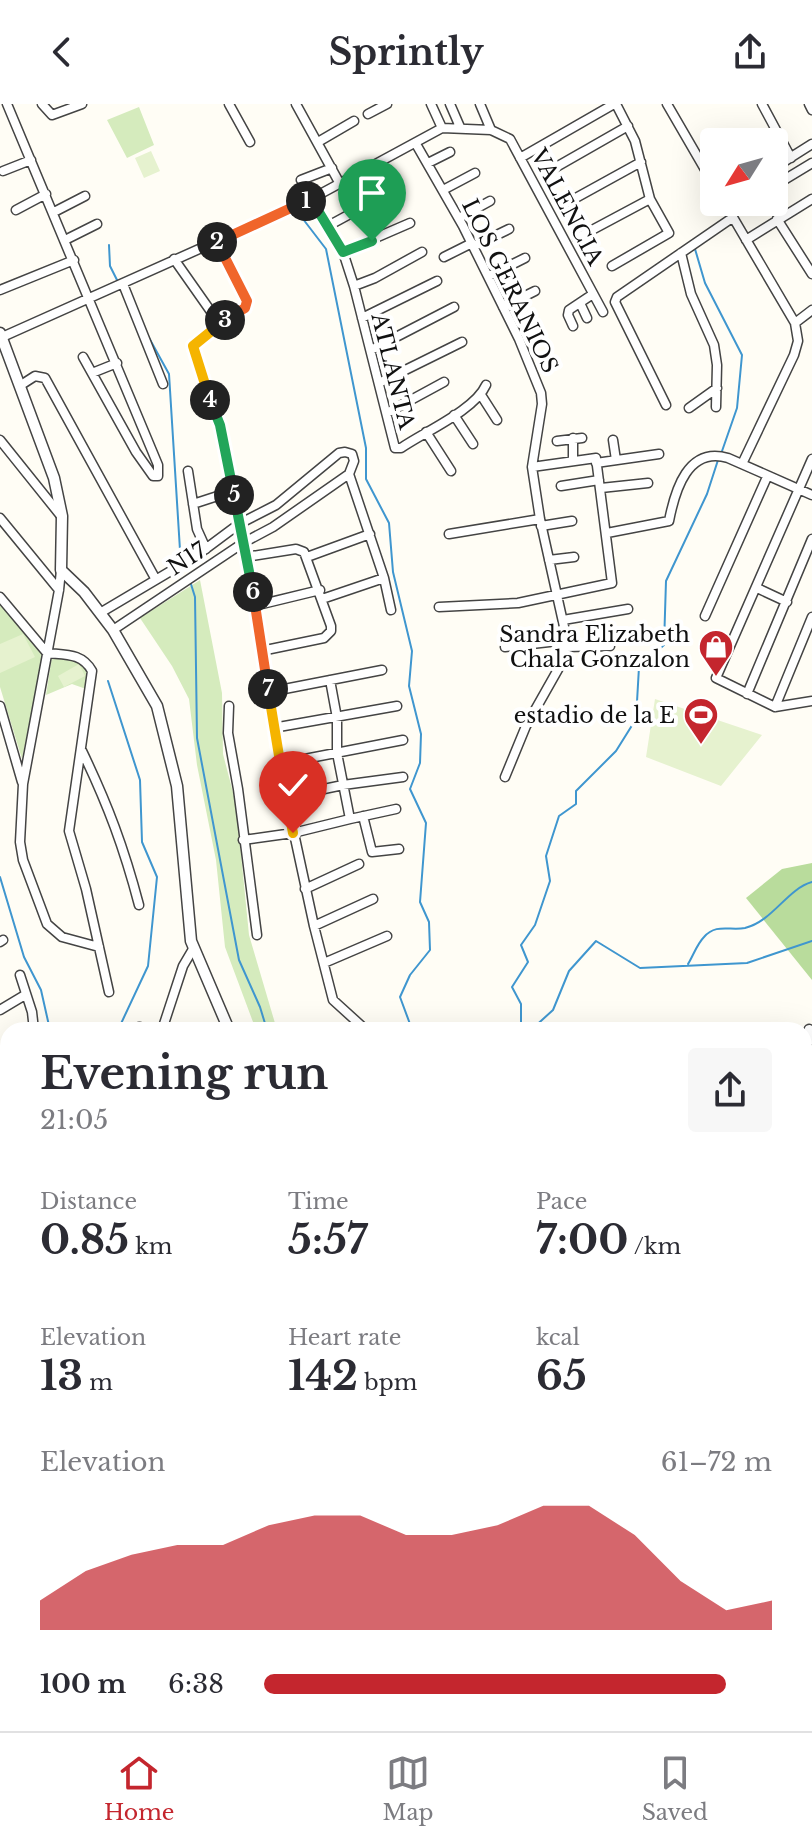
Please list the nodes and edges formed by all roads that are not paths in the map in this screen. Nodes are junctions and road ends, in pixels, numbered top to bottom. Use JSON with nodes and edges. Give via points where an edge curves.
{"nodes":[{"id":1,"x":7,"y":104,"type":"edge"},
{"id":2,"x":42,"y":104,"type":"edge"},
{"id":3,"x":82,"y":104,"type":"edge"},
{"id":4,"x":229,"y":104,"type":"edge"},
{"id":5,"x":296,"y":104,"type":"edge"},
{"id":6,"x":387,"y":104,"type":"edge"},
{"id":7,"x":431,"y":104,"type":"edge"},
{"id":8,"x":450,"y":104,"type":"edge"},
{"id":9,"x":480,"y":104,"type":"edge"},
{"id":10,"x":615,"y":104,"type":"edge"},
{"id":11,"x":667,"y":104,"type":"edge"},
{"id":12,"x":762,"y":104,"type":"edge"},
{"id":13,"x":809,"y":104,"type":"edge"},
{"id":14,"x":812,"y":110,"type":"edge"},
{"id":15,"x":368,"y":114,"type":"dead end"},
{"id":16,"x":354,"y":121,"type":"dead end"},
{"id":17,"x":628,"y":126,"type":"junction"},
{"id":18,"x":460,"y":127,"type":"junction"},
{"id":19,"x":442,"y":128,"type":"junction"},
{"id":20,"x":775,"y":128,"type":"edge"},
{"id":21,"x":491,"y":130,"type":"junction"},
{"id":22,"x":250,"y":142,"type":"dead end"},
{"id":23,"x":318,"y":142,"type":"junction"},
{"id":24,"x":416,"y":144,"type":"junction"},
{"id":25,"x":812,"y":144,"type":"edge"},
{"id":26,"x":450,"y":152,"type":"dead end"},
{"id":27,"x":788,"y":152,"type":"edge"},
{"id":28,"x":700,"y":156,"type":"edge"},
{"id":29,"x":520,"y":158,"type":"junction"},
{"id":30,"x":791,"y":158,"type":"junction"},
{"id":31,"x":31,"y":160,"type":"junction"},
{"id":32,"x":788,"y":160,"type":"edge"},
{"id":33,"x":641,"y":162,"type":"junction"},
{"id":34,"x":428,"y":163,"type":"junction"},
{"id":35,"x":812,"y":163,"type":"edge"},
{"id":36,"x":332,"y":168,"type":"junction"},
{"id":37,"x":3,"y":171,"type":"dead end"},
{"id":38,"x":475,"y":173,"type":"dead end"},
{"id":39,"x":544,"y":174,"type":"dead end"},
{"id":40,"x":788,"y":178,"type":"edge"},
{"id":41,"x":301,"y":180,"type":"dead end"},
{"id":42,"x":340,"y":184,"type":"junction"},
{"id":43,"x":443,"y":190,"type":"junction"},
{"id":44,"x":46,"y":194,"type":"junction"},
{"id":45,"x":85,"y":196,"type":"dead end"},
{"id":46,"x":311,"y":199,"type":"junction"},
{"id":47,"x":650,"y":199,"type":"junction"},
{"id":48,"x":812,"y":199,"type":"edge"},
{"id":49,"x":490,"y":201,"type":"dead end"},
{"id":50,"x":563,"y":205,"type":"dead end"},
{"id":51,"x":16,"y":210,"type":"dead end"},
{"id":52,"x":54,"y":212,"type":"junction"},
{"id":53,"x":350,"y":214,"type":"dead end"},
{"id":54,"x":731,"y":216,"type":"joint"},
{"id":55,"x":459,"y":218,"type":"junction"},
{"id":56,"x":777,"y":219,"type":"junction"},
{"id":57,"x":410,"y":223,"type":"dead end"},
{"id":58,"x":97,"y":224,"type":"dead end"},
{"id":59,"x":328,"y":226,"type":"junction"},
{"id":60,"x":509,"y":229,"type":"dead end"},
{"id":61,"x":577,"y":238,"type":"dead end"},
{"id":62,"x":65,"y":240,"type":"junction"},
{"id":63,"x":746,"y":240,"type":"junction"},
{"id":64,"x":216,"y":242,"type":"junction"},
{"id":65,"x":473,"y":245,"type":"junction"},
{"id":66,"x":343,"y":252,"type":"junction"},
{"id":67,"x":422,"y":252,"type":"dead end"},
{"id":68,"x":681,"y":253,"type":"junction"},
{"id":69,"x":444,"y":257,"type":"dead end"},
{"id":70,"x":525,"y":258,"type":"dead end"},
{"id":71,"x":174,"y":259,"type":"junction"},
{"id":72,"x":74,"y":260,"type":"junction"},
{"id":73,"x":612,"y":266,"type":"dead end"},
{"id":74,"x":812,"y":274,"type":"edge"},
{"id":75,"x":489,"y":276,"type":"junction"},
{"id":76,"x":437,"y":281,"type":"dead end"},
{"id":77,"x":123,"y":284,"type":"junction"},
{"id":78,"x":354,"y":286,"type":"junction"},
{"id":79,"x":0,"y":290,"type":"edge"},
{"id":80,"x":535,"y":291,"type":"dead end"},
{"id":81,"x":593,"y":294,"type":"junction"},
{"id":82,"x":90,"y":299,"type":"junction"},
{"id":83,"x":580,"y":303,"type":"junction"},
{"id":84,"x":454,"y":307,"type":"dead end"},
{"id":85,"x":503,"y":307,"type":"junction"},
{"id":86,"x":812,"y":310,"type":"edge"},
{"id":87,"x":603,"y":312,"type":"dead end"},
{"id":88,"x":362,"y":318,"type":"junction"},
{"id":89,"x":587,"y":318,"type":"dead end"},
{"id":90,"x":219,"y":323,"type":"junction"},
{"id":91,"x":795,"y":323,"type":"junction"},
{"id":92,"x":573,"y":326,"type":"dead end"},
{"id":93,"x":0,"y":336,"type":"edge"},
{"id":94,"x":462,"y":342,"type":"dead end"},
{"id":95,"x":371,"y":350,"type":"junction"},
{"id":96,"x":83,"y":357,"type":"dead end"},
{"id":97,"x":117,"y":363,"type":"junction"},
{"id":98,"x":92,"y":373,"type":"junction"},
{"id":99,"x":444,"y":382,"type":"dead end"},
{"id":100,"x":379,"y":383,"type":"junction"},
{"id":101,"x":163,"y":384,"type":"dead end"},
{"id":102,"x":21,"y":385,"type":"junction"},
{"id":103,"x":486,"y":385,"type":"dead end"},
{"id":104,"x":717,"y":388,"type":"junction"},
{"id":105,"x":481,"y":395,"type":"junction"},
{"id":106,"x":666,"y":405,"type":"dead end"},
{"id":107,"x":716,"y":407,"type":"dead end"},
{"id":108,"x":689,"y":408,"type":"dead end"},
{"id":109,"x":387,"y":413,"type":"junction"},
{"id":110,"x":454,"y":415,"type":"junction"},
{"id":111,"x":497,"y":420,"type":"dead end"},
{"id":112,"x":426,"y":432,"type":"junction"},
{"id":113,"x":0,"y":440,"type":"edge"},
{"id":114,"x":613,"y":440,"type":"dead end"},
{"id":115,"x":557,"y":441,"type":"dead end"},
{"id":116,"x":473,"y":444,"type":"dead end"},
{"id":117,"x":659,"y":454,"type":"dead end"},
{"id":118,"x":812,"y":459,"type":"edge"},
{"id":119,"x":616,"y":460,"type":"junction"},
{"id":120,"x":573,"y":461,"type":"junction"},
{"id":121,"x":596,"y":461,"type":"junction"},
{"id":122,"x":742,"y":464,"type":"junction"},
{"id":123,"x":532,"y":467,"type":"junction"},
{"id":124,"x":188,"y":471,"type":"dead end"},
{"id":125,"x":451,"y":471,"type":"dead end"},
{"id":126,"x":349,"y":474,"type":"junction"},
{"id":127,"x":767,"y":477,"type":"junction"},
{"id":128,"x":648,"y":483,"type":"dead end"},
{"id":129,"x":600,"y":484,"type":"junction"},
{"id":130,"x":561,"y":486,"type":"dead end"},
{"id":131,"x":798,"y":490,"type":"junction"},
{"id":132,"x":233,"y":491,"type":"junction"},
{"id":133,"x":812,"y":495,"type":"edge"},
{"id":134,"x":193,"y":504,"type":"junction"},
{"id":135,"x":62,"y":516,"type":"junction"},
{"id":136,"x":0,"y":518,"type":"edge"},
{"id":137,"x":572,"y":521,"type":"dead end"},
{"id":138,"x":541,"y":523,"type":"junction"},
{"id":139,"x":239,"y":524,"type":"junction"},
{"id":140,"x":607,"y":533,"type":"junction"},
{"id":141,"x":370,"y":534,"type":"junction"},
{"id":142,"x":449,"y":534,"type":"dead end"},
{"id":143,"x":812,"y":539,"type":"edge"},
{"id":144,"x":243,"y":543,"type":"junction"},
{"id":145,"x":206,"y":549,"type":"junction"},
{"id":146,"x":246,"y":557,"type":"junction"},
{"id":147,"x":307,"y":557,"type":"junction"},
{"id":148,"x":574,"y":557,"type":"dead end"},
{"id":149,"x":549,"y":560,"type":"junction"},
{"id":150,"x":61,"y":570,"type":"junction"},
{"id":151,"x":155,"y":578,"type":"junction"},
{"id":152,"x":384,"y":578,"type":"junction"},
{"id":153,"x":757,"y":588,"type":"junction"},
{"id":154,"x":59,"y":590,"type":"junction"},
{"id":155,"x":556,"y":593,"type":"junction"},
{"id":156,"x":321,"y":594,"type":"junction"},
{"id":157,"x":0,"y":597,"type":"edge"},
{"id":158,"x":787,"y":602,"type":"junction"},
{"id":159,"x":254,"y":606,"type":"junction"},
{"id":160,"x":439,"y":607,"type":"dead end"},
{"id":161,"x":628,"y":609,"type":"dead end"},
{"id":162,"x":391,"y":610,"type":"dead end"},
{"id":163,"x":100,"y":613,"type":"junction"},
{"id":164,"x":705,"y":616,"type":"dead end"},
{"id":165,"x":812,"y":617,"type":"edge"},
{"id":166,"x":563,"y":620,"type":"junction"},
{"id":167,"x":113,"y":630,"type":"junction"},
{"id":168,"x":567,"y":644,"type":"junction"},
{"id":169,"x":610,"y":646,"type":"dead end"},
{"id":170,"x":505,"y":647,"type":"dead end"},
{"id":171,"x":261,"y":651,"type":"junction"},
{"id":172,"x":47,"y":653,"type":"junction"},
{"id":173,"x":382,"y":670,"type":"dead end"},
{"id":174,"x":330,"y":680,"type":"junction"},
{"id":175,"x":269,"y":692,"type":"junction"},
{"id":176,"x":747,"y":694,"type":"junction"},
{"id":177,"x":812,"y":701,"type":"edge"},
{"id":178,"x":0,"y":706,"type":"edge"},
{"id":179,"x":229,"y":706,"type":"dead end"},
{"id":180,"x":397,"y":706,"type":"dead end"},
{"id":181,"x":775,"y":707,"type":"junction"},
{"id":182,"x":337,"y":718,"type":"junction"},
{"id":183,"x":273,"y":728,"type":"junction"},
{"id":184,"x":403,"y":740,"type":"dead end"},
{"id":185,"x":82,"y":750,"type":"junction"},
{"id":186,"x":337,"y":753,"type":"junction"},
{"id":187,"x":279,"y":764,"type":"junction"},
{"id":188,"x":403,"y":777,"type":"dead end"},
{"id":189,"x":505,"y":777,"type":"dead end"},
{"id":190,"x":23,"y":784,"type":"junction"},
{"id":191,"x":343,"y":785,"type":"junction"},
{"id":192,"x":286,"y":797,"type":"junction"},
{"id":193,"x":396,"y":809,"type":"dead end"},
{"id":194,"x":363,"y":816,"type":"junction"},
{"id":195,"x":350,"y":818,"type":"junction"},
{"id":196,"x":293,"y":833,"type":"junction"},
{"id":197,"x":243,"y":840,"type":"junction"},
{"id":198,"x":399,"y":849,"type":"dead end"},
{"id":199,"x":359,"y":864,"type":"dead end"},
{"id":200,"x":305,"y":889,"type":"junction"},
{"id":201,"x":373,"y":899,"type":"dead end"},
{"id":202,"x":139,"y":905,"type":"dead end"},
{"id":203,"x":314,"y":926,"type":"junction"},
{"id":204,"x":257,"y":935,"type":"dead end"},
{"id":205,"x":387,"y":936,"type":"dead end"},
{"id":206,"x":99,"y":947,"type":"junction"},
{"id":207,"x":193,"y":949,"type":"junction"},
{"id":208,"x":324,"y":963,"type":"junction"},
{"id":209,"x":20,"y":975,"type":"dead end"},
{"id":210,"x":109,"y":992,"type":"dead end"},
{"id":211,"x":25,"y":995,"type":"junction"},
{"id":212,"x":0,"y":1010,"type":"edge"},
{"id":213,"x":33,"y":1022,"type":"edge"},
{"id":214,"x":165,"y":1022,"type":"edge"},
{"id":215,"x":225,"y":1022,"type":"edge"},
{"id":216,"x":357,"y":1022,"type":"edge"}],
"edges":[{"from":1,"to":31,"type":"street"},
{"from":2,"to":3,"type":"street","via":[[52,115]]},
{"from":4,"to":22,"type":"street"},
{"from":5,"to":23,"type":"street"},
{"from":6,"to":15,"type":"street"},
{"from":7,"to":19,"type":"street"},
{"from":8,"to":18,"type":"street"},
{"from":9,"to":21,"type":"street"},
{"from":10,"to":17,"type":"street"},
{"from":10,"to":29,"type":"street"},
{"from":11,"to":28,"type":"street"},
{"from":12,"to":20,"type":"street"},
{"from":13,"to":14,"type":"street"},
{"from":16,"to":23,"type":"street"},
{"from":17,"to":33,"type":"street"},
{"from":17,"to":39,"type":"street"},
{"from":18,"to":19,"type":"street"},
{"from":18,"to":21,"type":"street"},
{"from":19,"to":24,"type":"street"},
{"from":21,"to":29,"type":"street","name":"VALENCIA","via":[[510,139]]},
{"from":23,"to":36,"type":"street"},
{"from":24,"to":34,"type":"street","name":"LOS GERANIOS"},
{"from":24,"to":42,"type":"street"},
{"from":25,"to":30,"type":"street"},
{"from":26,"to":34,"type":"street"},
{"from":27,"to":30,"type":"street"},
{"from":29,"to":81,"type":"street","name":"VALENCIA"},
{"from":30,"to":32,"type":"street"},
{"from":31,"to":37,"type":"street"},
{"from":31,"to":44,"type":"street"},
{"from":33,"to":47,"type":"street"},
{"from":33,"to":50,"type":"street"},
{"from":34,"to":43,"type":"street","name":"LOS GERANIOS"},
{"from":35,"to":40,"type":"street"},
{"from":36,"to":41,"type":"street"},
{"from":36,"to":42,"type":"street"},
{"from":38,"to":43,"type":"street"},
{"from":42,"to":46,"type":"street"},
{"from":43,"to":55,"type":"street","name":"LOS GERANIOS"},
{"from":44,"to":51,"type":"street"},
{"from":44,"to":52,"type":"street"},
{"from":45,"to":52,"type":"street"},
{"from":46,"to":59,"type":"street","name":"ATLANTA"},
{"from":46,"to":64,"type":"street"},
{"from":47,"to":61,"type":"street"},
{"from":47,"to":73,"type":"street","via":[[669,233]]},
{"from":48,"to":56,"type":"street"},
{"from":49,"to":55,"type":"street"},
{"from":52,"to":62,"type":"street"},
{"from":53,"to":59,"type":"street"},
{"from":54,"to":63,"type":"street"},
{"from":54,"to":68,"type":"street"},
{"from":55,"to":65,"type":"street","name":"LOS GERANIOS"},
{"from":56,"to":63,"type":"street"},
{"from":56,"to":74,"type":"street"},
{"from":57,"to":66,"type":"street"},
{"from":58,"to":62,"type":"street"},
{"from":59,"to":66,"type":"street","name":"ATLANTA"},
{"from":60,"to":65,"type":"street"},
{"from":62,"to":72,"type":"street"},
{"from":63,"to":91,"type":"street"},
{"from":64,"to":71,"type":"street"},
{"from":64,"to":90,"type":"street","via":[[247,301],[245,308]]},
{"from":65,"to":69,"type":"street"},
{"from":65,"to":75,"type":"street","name":"LOS GERANIOS"},
{"from":66,"to":78,"type":"street","name":"ATLANTA"},
{"from":67,"to":78,"type":"street"},
{"from":68,"to":104,"type":"street","via":[[691,294],[714,345]]},
{"from":68,"to":106,"type":"street","via":[[615,302]]},
{"from":70,"to":75,"type":"street"},
{"from":71,"to":77,"type":"street"},
{"from":71,"to":90,"type":"street"},
{"from":72,"to":79,"type":"street"},
{"from":72,"to":82,"type":"street"},
{"from":75,"to":85,"type":"street","name":"LOS GERANIOS"},
{"from":76,"to":88,"type":"street"},
{"from":77,"to":82,"type":"street"},
{"from":77,"to":101,"type":"street"},
{"from":78,"to":88,"type":"street","name":"ATLANTA"},
{"from":80,"to":85,"type":"street"},
{"from":81,"to":83,"type":"street"},
{"from":81,"to":87,"type":"street","name":"VALENCIA"},
{"from":82,"to":93,"type":"street"},
{"from":82,"to":97,"type":"street"},
{"from":83,"to":89,"type":"street"},
{"from":83,"to":92,"type":"street","via":[[568,312]]},
{"from":84,"to":95,"type":"street"},
{"from":85,"to":123,"type":"street","name":"LOS GERANIOS","via":[[542,399]]},
{"from":86,"to":91,"type":"street"},
{"from":88,"to":95,"type":"street","name":"ATLANTA"},
{"from":90,"to":132,"type":"street","via":[[195,342],[193,351],[220,425]]},
{"from":91,"to":122,"type":"street","via":[[794,355]]},
{"from":93,"to":102,"type":"street"},
{"from":94,"to":100,"type":"street"},
{"from":95,"to":100,"type":"street","name":"ATLANTA"},
{"from":96,"to":98,"type":"street"},
{"from":97,"to":98,"type":"street"},
{"from":97,"to":98,"type":"street","via":[[158,476],[136,452]]},
{"from":99,"to":109,"type":"street"},
{"from":100,"to":109,"type":"street","name":"ATLANTA"},
{"from":102,"to":135,"type":"street"},
{"from":102,"to":151,"type":"street","via":[[40,375],[47,381]]},
{"from":103,"to":105,"type":"street","name":"ATLANTA"},
{"from":104,"to":107,"type":"street"},
{"from":104,"to":108,"type":"street"},
{"from":105,"to":110,"type":"street","name":"ATLANTA"},
{"from":105,"to":111,"type":"street"},
{"from":109,"to":112,"type":"street","name":"ATLANTA","via":[[396,449]]},
{"from":110,"to":112,"type":"street","name":"ATLANTA"},
{"from":110,"to":116,"type":"street"},
{"from":112,"to":125,"type":"street"},
{"from":113,"to":135,"type":"street"},
{"from":114,"to":119,"type":"street"},
{"from":115,"to":120,"type":"street","via":[[577,438]]},
{"from":117,"to":119,"type":"street"},
{"from":118,"to":131,"type":"street"},
{"from":119,"to":121,"type":"street"},
{"from":120,"to":121,"type":"street"},
{"from":120,"to":123,"type":"street"},
{"from":121,"to":129,"type":"street"},
{"from":122,"to":127,"type":"street"},
{"from":122,"to":140,"type":"street","via":[[715,455],[699,459],[683,475],[669,521]]},
{"from":123,"to":138,"type":"street","name":"LOS GERANIOS"},
{"from":124,"to":134,"type":"street"},
{"from":126,"to":139,"type":"street","via":[[351,453],[339,453],[290,495]]},
{"from":126,"to":141,"type":"street"},
{"from":126,"to":144,"type":"street","name":"N17"},
{"from":127,"to":131,"type":"street"},
{"from":127,"to":164,"type":"street"},
{"from":128,"to":129,"type":"street"},
{"from":129,"to":130,"type":"street"},
{"from":129,"to":140,"type":"street"},
{"from":131,"to":133,"type":"street"},
{"from":131,"to":153,"type":"street"},
{"from":132,"to":134,"type":"street"},
{"from":132,"to":139,"type":"street"},
{"from":134,"to":145,"type":"street"},
{"from":135,"to":150,"type":"street"},
{"from":136,"to":154,"type":"street"},
{"from":137,"to":138,"type":"street"},
{"from":138,"to":142,"type":"street"},
{"from":138,"to":149,"type":"street","name":"LOS GERANIOS"},
{"from":139,"to":144,"type":"street"},
{"from":139,"to":145,"type":"street"},
{"from":140,"to":155,"type":"street","via":[[612,583]]},
{"from":141,"to":147,"type":"street"},
{"from":141,"to":152,"type":"street"},
{"from":143,"to":158,"type":"street"},
{"from":144,"to":146,"type":"street"},
{"from":144,"to":167,"type":"street","name":"N17"},
{"from":145,"to":151,"type":"street"},
{"from":146,"to":147,"type":"street","via":[[296,549]]},
{"from":146,"to":159,"type":"street"},
{"from":147,"to":156,"type":"street"},
{"from":148,"to":149,"type":"street"},
{"from":149,"to":155,"type":"street","name":"LOS GERANIOS"},
{"from":150,"to":154,"type":"street"},
{"from":150,"to":163,"type":"street"},
{"from":151,"to":163,"type":"street"},
{"from":152,"to":156,"type":"street"},
{"from":152,"to":162,"type":"street"},
{"from":153,"to":158,"type":"street"},
{"from":153,"to":176,"type":"street","via":[[716,678]]},
{"from":154,"to":172,"type":"street"},
{"from":155,"to":160,"type":"street","via":[[518,603]]},
{"from":155,"to":166,"type":"street","name":"LOS GERANIOS"},
{"from":156,"to":159,"type":"street"},
{"from":156,"to":171,"type":"street","via":[[331,626],[328,636]]},
{"from":157,"to":172,"type":"street"},
{"from":158,"to":176,"type":"street"},
{"from":159,"to":171,"type":"street"},
{"from":161,"to":166,"type":"street"},
{"from":163,"to":167,"type":"street"},
{"from":165,"to":181,"type":"street"},
{"from":166,"to":168,"type":"street","name":"LOS GERANIOS"},
{"from":167,"to":207,"type":"street","via":[[157,706],[177,786]]},
{"from":168,"to":169,"type":"street"},
{"from":168,"to":170,"type":"street"},
{"from":168,"to":189,"type":"street"},
{"from":171,"to":175,"type":"street"},
{"from":172,"to":185,"type":"street","via":[[78,656],[92,671]]},
{"from":172,"to":190,"type":"street"},
{"from":173,"to":174,"type":"street"},
{"from":174,"to":175,"type":"street"},
{"from":174,"to":182,"type":"street"},
{"from":175,"to":183,"type":"street"},
{"from":176,"to":181,"type":"street"},
{"from":177,"to":181,"type":"street"},
{"from":178,"to":190,"type":"street"},
{"from":179,"to":197,"type":"street"},
{"from":180,"to":182,"type":"street"},
{"from":182,"to":183,"type":"street"},
{"from":182,"to":186,"type":"street"},
{"from":183,"to":187,"type":"street"},
{"from":184,"to":186,"type":"street"},
{"from":185,"to":202,"type":"street","via":[[110,809]]},
{"from":185,"to":206,"type":"street","via":[[69,831]]},
{"from":186,"to":187,"type":"street"},
{"from":186,"to":191,"type":"street"},
{"from":187,"to":192,"type":"street"},
{"from":188,"to":191,"type":"street"},
{"from":190,"to":206,"type":"street","via":[[20,842],[39,908],[54,932]]},
{"from":191,"to":192,"type":"street"},
{"from":191,"to":195,"type":"street"},
{"from":192,"to":196,"type":"street"},
{"from":193,"to":194,"type":"street"},
{"from":194,"to":195,"type":"street"},
{"from":194,"to":198,"type":"street","via":[[372,852]]},
{"from":195,"to":196,"type":"street"},
{"from":196,"to":197,"type":"street"},
{"from":196,"to":200,"type":"street"},
{"from":197,"to":204,"type":"street"},
{"from":199,"to":200,"type":"street"},
{"from":200,"to":203,"type":"street"},
{"from":201,"to":203,"type":"street"},
{"from":203,"to":208,"type":"street"},
{"from":205,"to":208,"type":"street"},
{"from":206,"to":210,"type":"street"},
{"from":207,"to":214,"type":"street"},
{"from":207,"to":215,"type":"street"},
{"from":208,"to":216,"type":"street","via":[[333,1000]]},
{"from":209,"to":211,"type":"street"},
{"from":211,"to":212,"type":"street"},
{"from":211,"to":213,"type":"street"}]}
